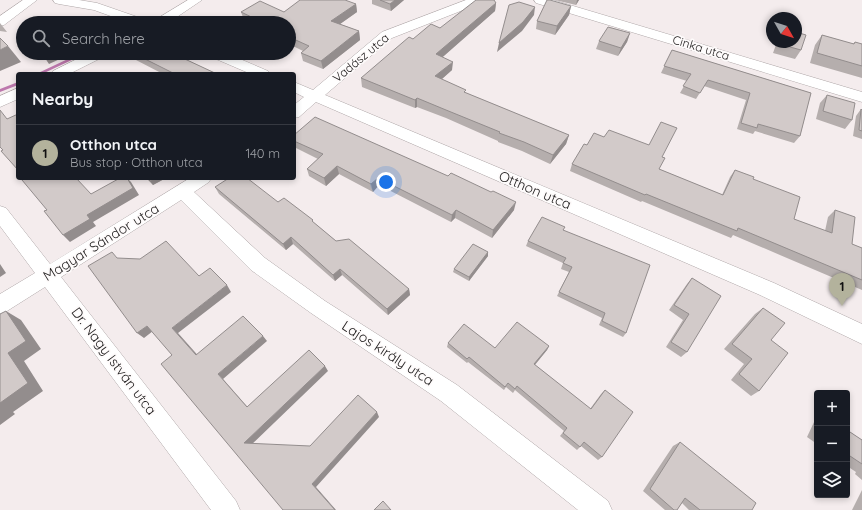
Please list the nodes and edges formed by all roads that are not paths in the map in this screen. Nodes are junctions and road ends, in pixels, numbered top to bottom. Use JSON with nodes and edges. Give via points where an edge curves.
{"nodes":[{"id":1,"x":31,"y":0,"type":"edge"},
{"id":2,"x":58,"y":0,"type":"edge"},
{"id":3,"x":196,"y":0,"type":"edge"},
{"id":4,"x":477,"y":0,"type":"edge"},
{"id":5,"x":540,"y":0,"type":"edge"},
{"id":6,"x":122,"y":16,"type":"edge"},
{"id":7,"x":170,"y":16,"type":"edge"},
{"id":8,"x":0,"y":22,"type":"edge"},
{"id":9,"x":86,"y":60,"type":"edge"},
{"id":10,"x":230,"y":60,"type":"edge"},
{"id":11,"x":62,"y":72,"type":"edge"},
{"id":12,"x":258,"y":72,"type":"edge"},
{"id":13,"x":296,"y":88,"type":"edge"},
{"id":14,"x":16,"y":95,"type":"edge"},
{"id":15,"x":315,"y":96,"type":"junction"},
{"id":16,"x":862,"y":97,"type":"edge"},
{"id":17,"x":0,"y":102,"type":"edge"},
{"id":18,"x":296,"y":111,"type":"edge"},
{"id":19,"x":200,"y":180,"type":"edge"},
{"id":20,"x":182,"y":191,"type":"junction"},
{"id":21,"x":0,"y":213,"type":"edge"},
{"id":22,"x":49,"y":275,"type":"junction"},
{"id":23,"x":0,"y":306,"type":"edge"},
{"id":24,"x":862,"y":334,"type":"edge"},
{"id":25,"x":227,"y":510,"type":"edge"},
{"id":26,"x":599,"y":510,"type":"edge"}],
"edges":[{"from":1,"to":8,"type":"street"},
{"from":2,"to":6,"type":"street","via":[[97,7]]},
{"from":3,"to":7,"type":"street"},
{"from":4,"to":15,"type":"street","name":"Vadász utca","via":[[387,35]]},
{"from":5,"to":16,"type":"street","name":"Cinka utca"},
{"from":9,"to":11,"type":"street"},
{"from":10,"to":12,"type":"street"},
{"from":13,"to":15,"type":"street","name":"Otthon utca"},
{"from":14,"to":17,"type":"street"},
{"from":15,"to":18,"type":"street"},
{"from":15,"to":24,"type":"street","name":"Otthon utca","via":[[767,289]]},
{"from":19,"to":20,"type":"street","name":"Magyar Sándor utca"},
{"from":20,"to":22,"type":"street","name":"Magyar Sándor utca"},
{"from":20,"to":26,"type":"street","name":"Lajos király utca","via":[[258,264],[318,307],[449,393]]},
{"from":21,"to":22,"type":"street","name":"Dr. Nagy István utca"},
{"from":22,"to":23,"type":"street","name":"Magyar Sándor utca"},
{"from":22,"to":25,"type":"street","name":"Dr. Nagy István utca"}]}
